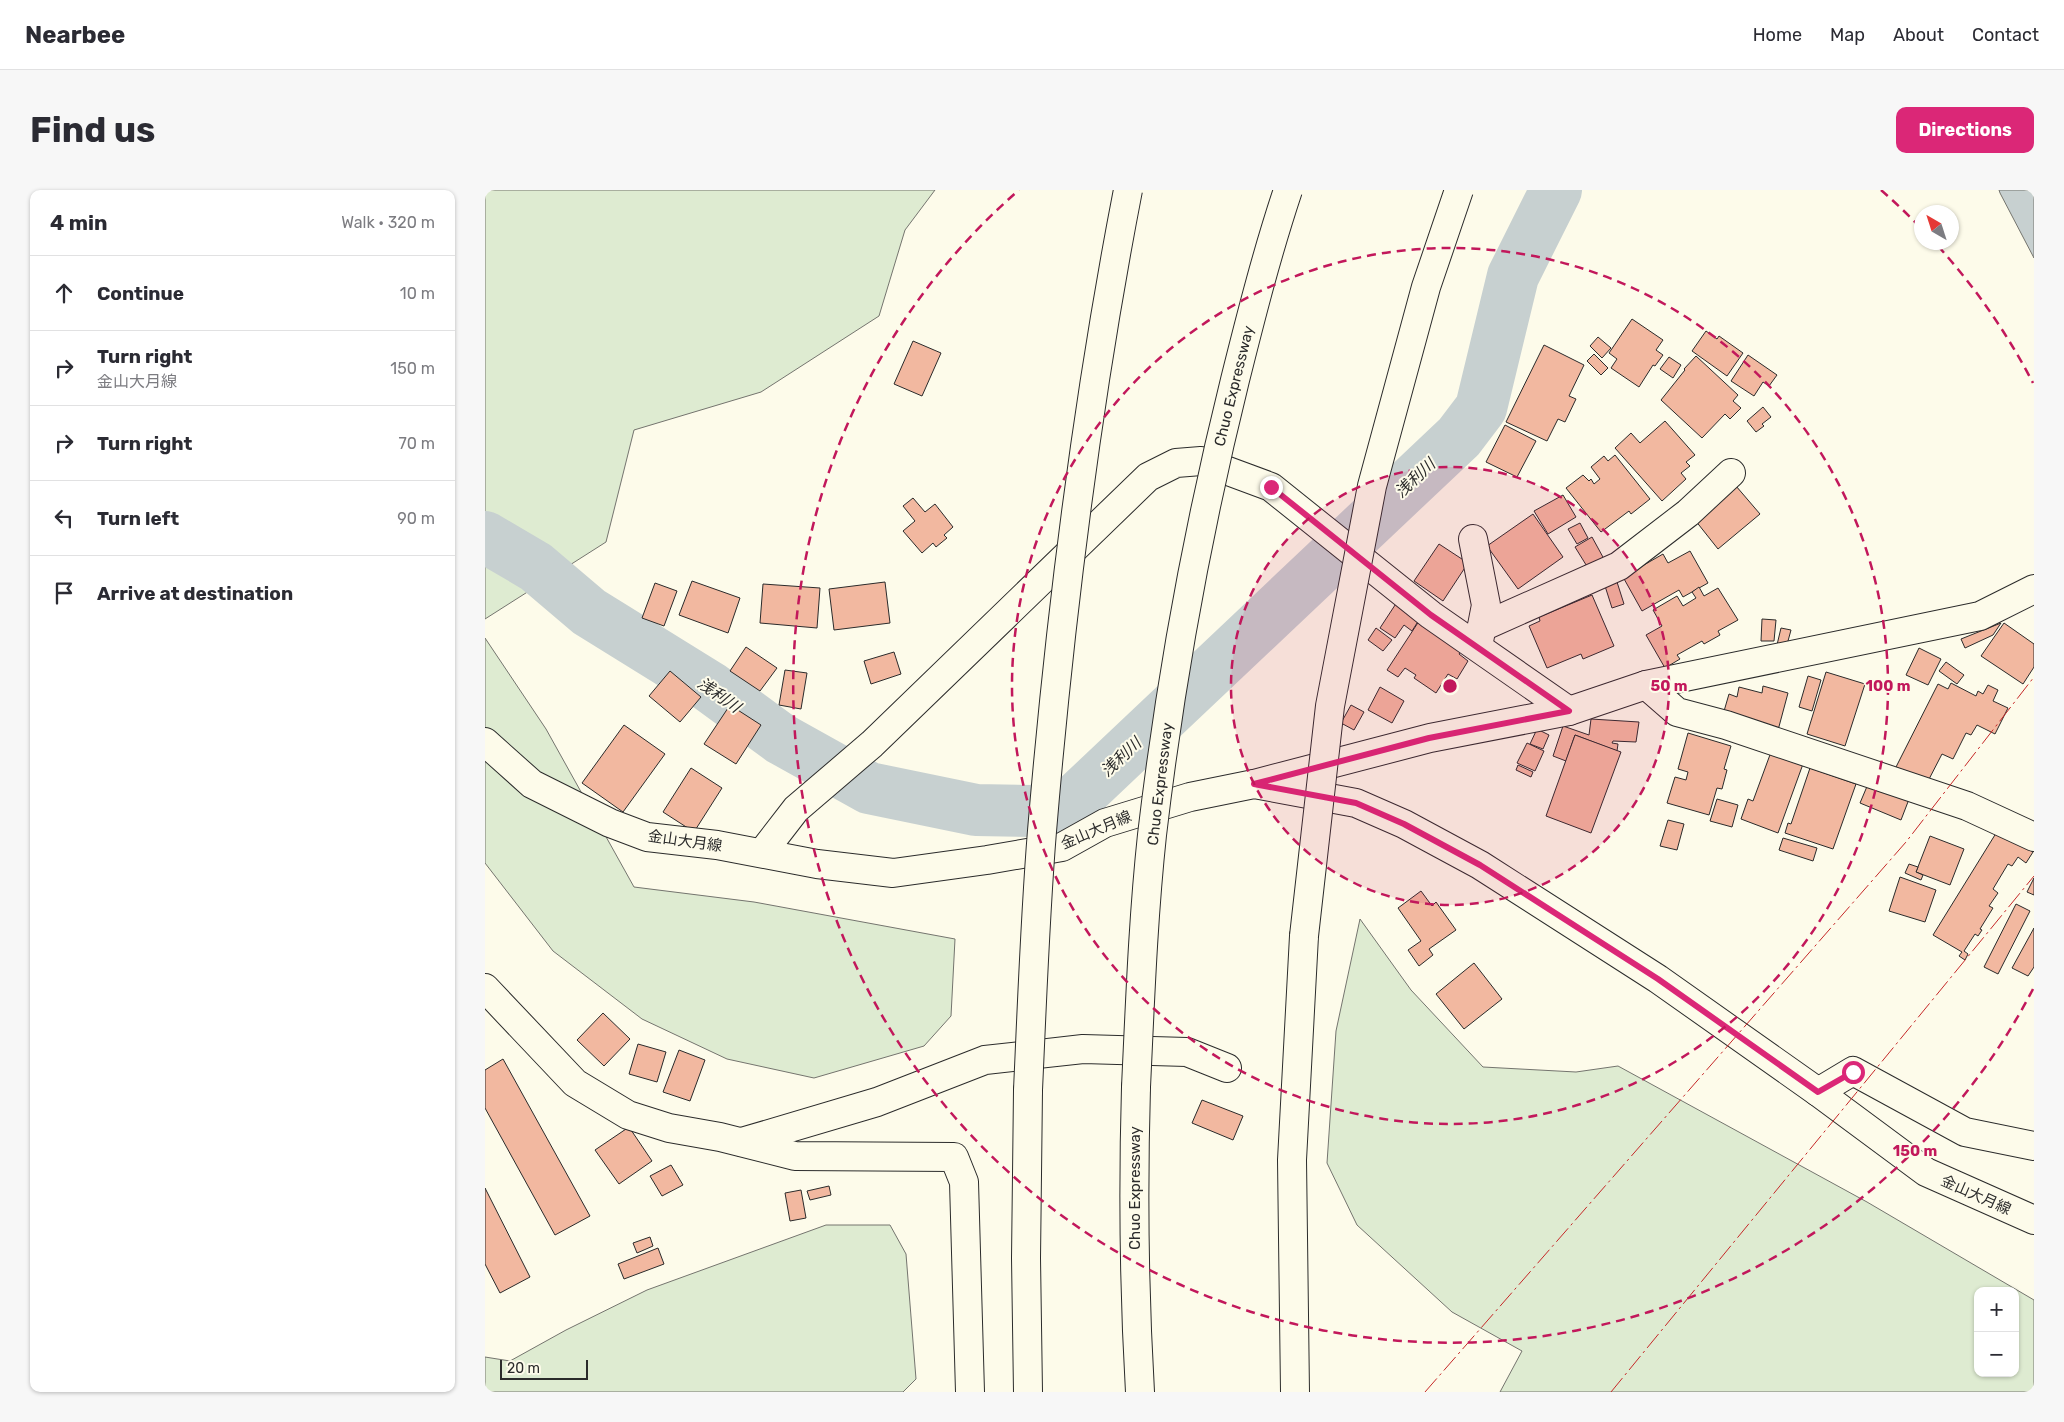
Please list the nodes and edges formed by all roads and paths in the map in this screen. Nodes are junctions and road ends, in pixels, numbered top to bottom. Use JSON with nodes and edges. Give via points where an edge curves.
{"nodes":[{"id":1,"x":1128,"y":190,"type":"edge"},
{"id":2,"x":1288,"y":190,"type":"edge"},
{"id":3,"x":1459,"y":190,"type":"edge"},
{"id":4,"x":1731,"y":472,"type":"dead end"},
{"id":5,"x":1473,"y":539,"type":"dead end"},
{"id":6,"x":2034,"y":589,"type":"edge"},
{"id":7,"x":1480,"y":637,"type":"junction"},
{"id":8,"x":1646,"y":685,"type":"junction"},
{"id":9,"x":1569,"y":711,"type":"junction"},
{"id":10,"x":485,"y":742,"type":"edge"},
{"id":11,"x":1254,"y":784,"type":"junction"},
{"id":12,"x":2034,"y":837,"type":"edge"},
{"id":13,"x":762,"y":853,"type":"junction"},
{"id":14,"x":485,"y":988,"type":"edge"},
{"id":15,"x":1227,"y":1068,"type":"dead end"},
{"id":16,"x":1818,"y":1092,"type":"junction"},
{"id":17,"x":741,"y":1142,"type":"junction"},
{"id":18,"x":2034,"y":1146,"type":"edge"},
{"id":19,"x":2034,"y":1220,"type":"edge"},
{"id":20,"x":970,"y":1392,"type":"edge"},
{"id":21,"x":1028,"y":1392,"type":"edge"},
{"id":22,"x":1140,"y":1392,"type":"edge"},
{"id":23,"x":1295,"y":1392,"type":"edge"}],
"edges":[{"from":1,"to":21,"type":"main road","bridge":true,"via":[[1079,486],[1042,832],[1028,1090]]},
{"from":2,"to":22,"type":"main road","name":"Chuo Expressway","bridge":true,"via":[[1268,250],[1217,454],[1173,676],[1152,836],[1141,963],[1133,1205]]},
{"from":3,"to":23,"type":"main road","bridge":true,"via":[[1426,287],[1372,486],[1330,706],[1304,936],[1292,1160]]},
{"from":4,"to":7,"type":"main road","via":[[1688,512],[1619,566]]},
{"from":5,"to":7,"type":"main road","via":[[1486,605]]},
{"from":6,"to":8,"type":"main road","via":[[1980,616]]},
{"from":7,"to":9,"type":"main road"},
{"from":7,"to":13,"type":"main road","via":[[1431,615],[1271,487],[1201,461],[1176,463],[1148,477],[872,744],[796,809]]},
{"from":8,"to":9,"type":"main road"},
{"from":8,"to":12,"type":"main road","via":[[1677,712],[1967,806]]},
{"from":9,"to":11,"type":"main road","via":[[1420,740]]},
{"from":10,"to":13,"type":"main road","name":"金山大月線","via":[[532,784],[610,823],[647,837]]},
{"from":11,"to":13,"type":"main road","name":"金山大月線","via":[[1190,797],[1105,823],[1062,847],[987,860],[893,873],[817,864]]},
{"from":11,"to":16,"type":"main road","name":"金山大月線","via":[[1356,803],[1463,856],[1658,979]]},
{"from":14,"to":17,"type":"main road","via":[[575,1082],[628,1115],[669,1128]]},
{"from":15,"to":17,"type":"main road","via":[[1187,1052],[1083,1049],[985,1060],[877,1102]]},
{"from":16,"to":18,"type":"main road","via":[[1853,1072],[1965,1132]]},
{"from":16,"to":19,"type":"main road","name":"金山大月線","via":[[1926,1172]]},
{"from":17,"to":20,"type":"main road","via":[[795,1156],[954,1158],[964,1182]]}]}
